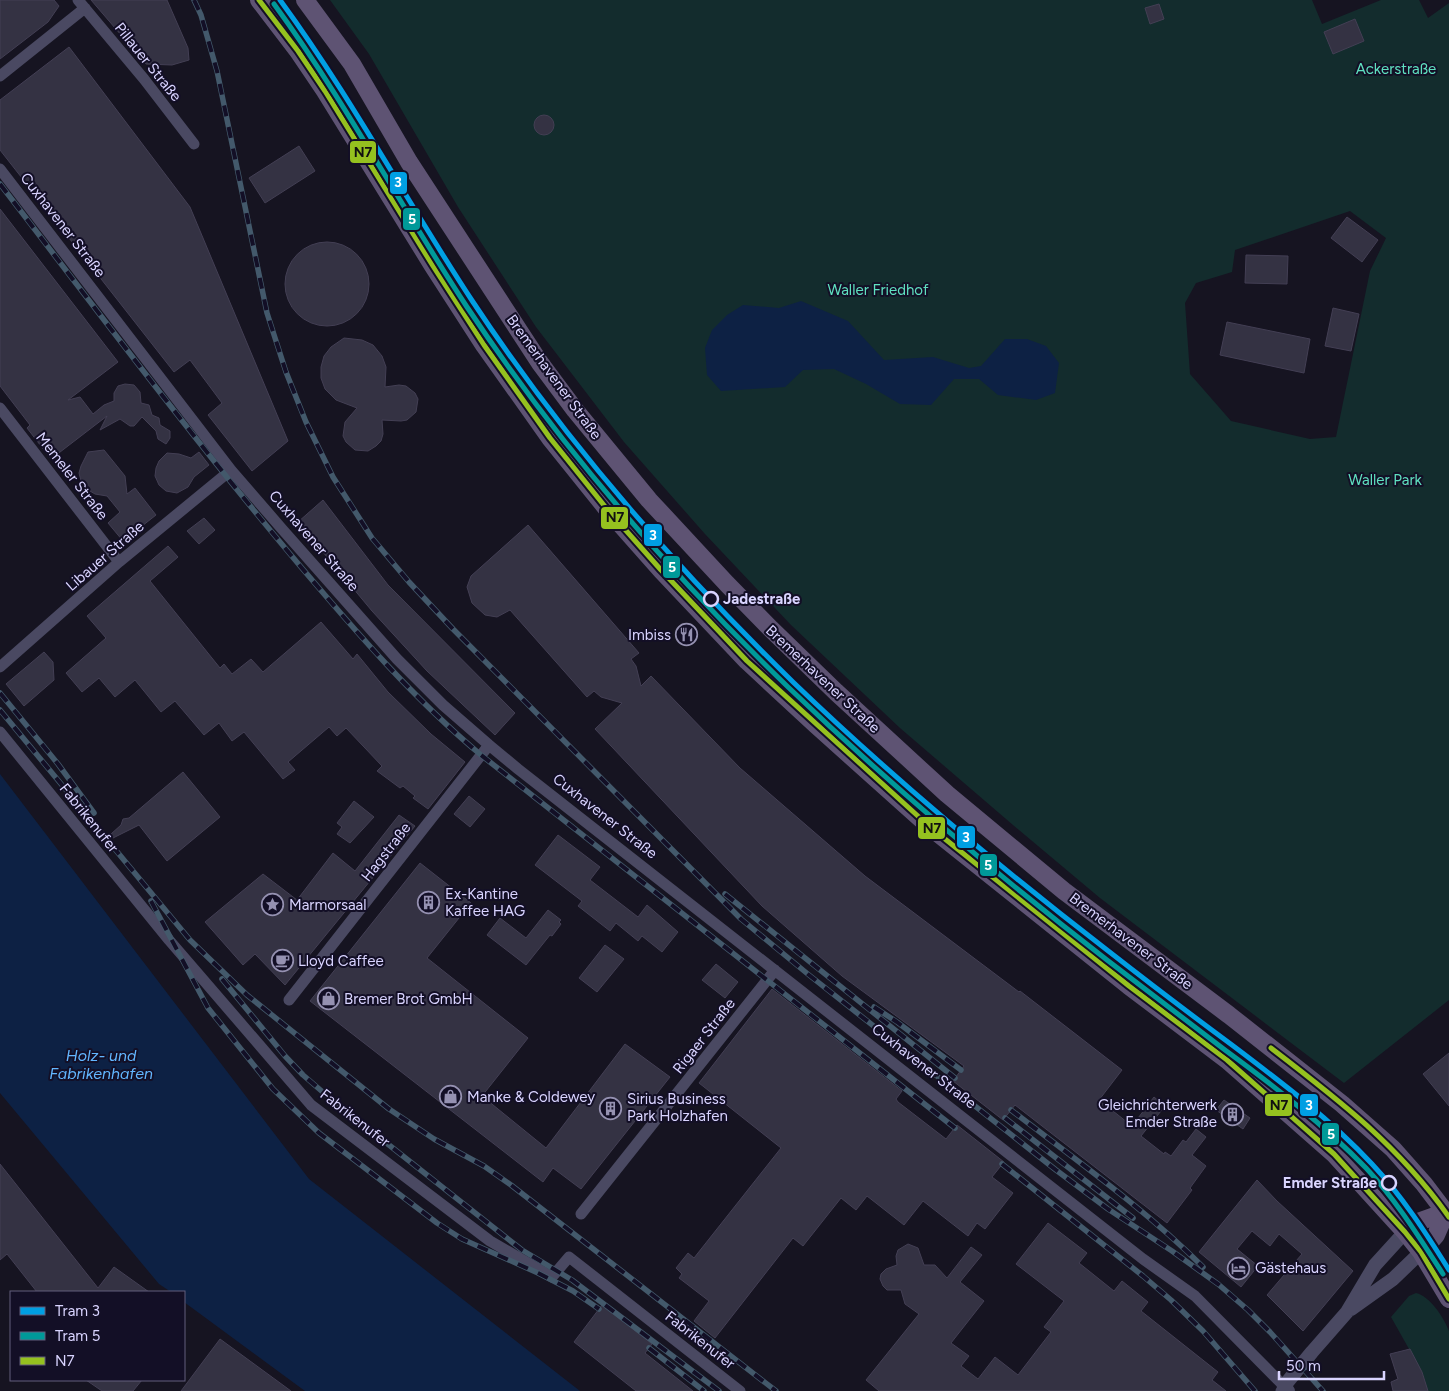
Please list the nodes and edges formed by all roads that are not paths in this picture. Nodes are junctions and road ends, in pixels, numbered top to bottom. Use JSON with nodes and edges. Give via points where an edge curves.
{"nodes":[{"id":1,"x":259,"y":0,"type":"edge"},
{"id":2,"x":305,"y":0,"type":"edge"},
{"id":3,"x":82,"y":4,"type":"edge"},
{"id":4,"x":0,"y":76,"type":"edge"},
{"id":5,"x":194,"y":144,"type":"dead end"},
{"id":6,"x":0,"y":169,"type":"edge"},
{"id":7,"x":0,"y":408,"type":"edge"},
{"id":8,"x":231,"y":470,"type":"junction"},
{"id":9,"x":120,"y":562,"type":"junction"},
{"id":10,"x":0,"y":668,"type":"edge"},
{"id":11,"x":0,"y":732,"type":"edge"},
{"id":12,"x":488,"y":745,"type":"junction"},
{"id":13,"x":775,"y":970,"type":"junction"},
{"id":14,"x":289,"y":1000,"type":"dead end"},
{"id":15,"x":1448,"y":1213,"type":"edge"},
{"id":16,"x":581,"y":1214,"type":"dead end"},
{"id":17,"x":1405,"y":1232,"type":"junction"},
{"id":18,"x":1421,"y":1252,"type":"junction"},
{"id":19,"x":1449,"y":1299,"type":"edge"},
{"id":20,"x":1347,"y":1312,"type":"junction"},
{"id":21,"x":1284,"y":1389,"type":"edge"},
{"id":22,"x":740,"y":1391,"type":"edge"}],
"edges":[{"from":1,"to":17,"type":"main road","via":[[325,91],[484,345],[550,438],[662,570],[748,661],[930,827],[1281,1106],[1334,1154]]},
{"from":2,"to":15,"type":"main road","name":"Bremerhavener Straße","via":[[352,64],[420,178],[540,363],[650,500],[770,630],[947,794],[1064,891],[1342,1104],[1393,1150]]},
{"from":3,"to":4,"type":"street"},
{"from":3,"to":5,"type":"street","name":"Pillauer Straße"},
{"from":6,"to":8,"type":"street","name":"Cuxhavener Straße"},
{"from":7,"to":9,"type":"street","name":"Memeler Straße"},
{"from":8,"to":9,"type":"street","name":"Libauer Straße"},
{"from":8,"to":12,"type":"street","name":"Cuxhavener Straße","via":[[397,659]]},
{"from":9,"to":10,"type":"street","name":"Libauer Straße"},
{"from":11,"to":22,"type":"street","name":"Fabrikenufer","via":[[169,940],[312,1104],[490,1241],[552,1276],[569,1257]]},
{"from":12,"to":13,"type":"street","name":"Cuxhavener Straße"},
{"from":12,"to":14,"type":"street","name":"Hagstraße"},
{"from":13,"to":16,"type":"street","name":"Rigaer Straße"},
{"from":13,"to":21,"type":"street","name":"Cuxhavener Straße","via":[[1142,1259],[1195,1296]]},
{"from":15,"to":17,"type":"main road","via":[[1418,1222]]},
{"from":15,"to":18,"type":"main road"},
{"from":17,"to":18,"type":"main road"},
{"from":17,"to":20,"type":"street","via":[[1375,1265]]},
{"from":18,"to":19,"type":"main road"},
{"from":18,"to":20,"type":"street","via":[[1393,1279]]},
{"from":20,"to":21,"type":"street"}]}
